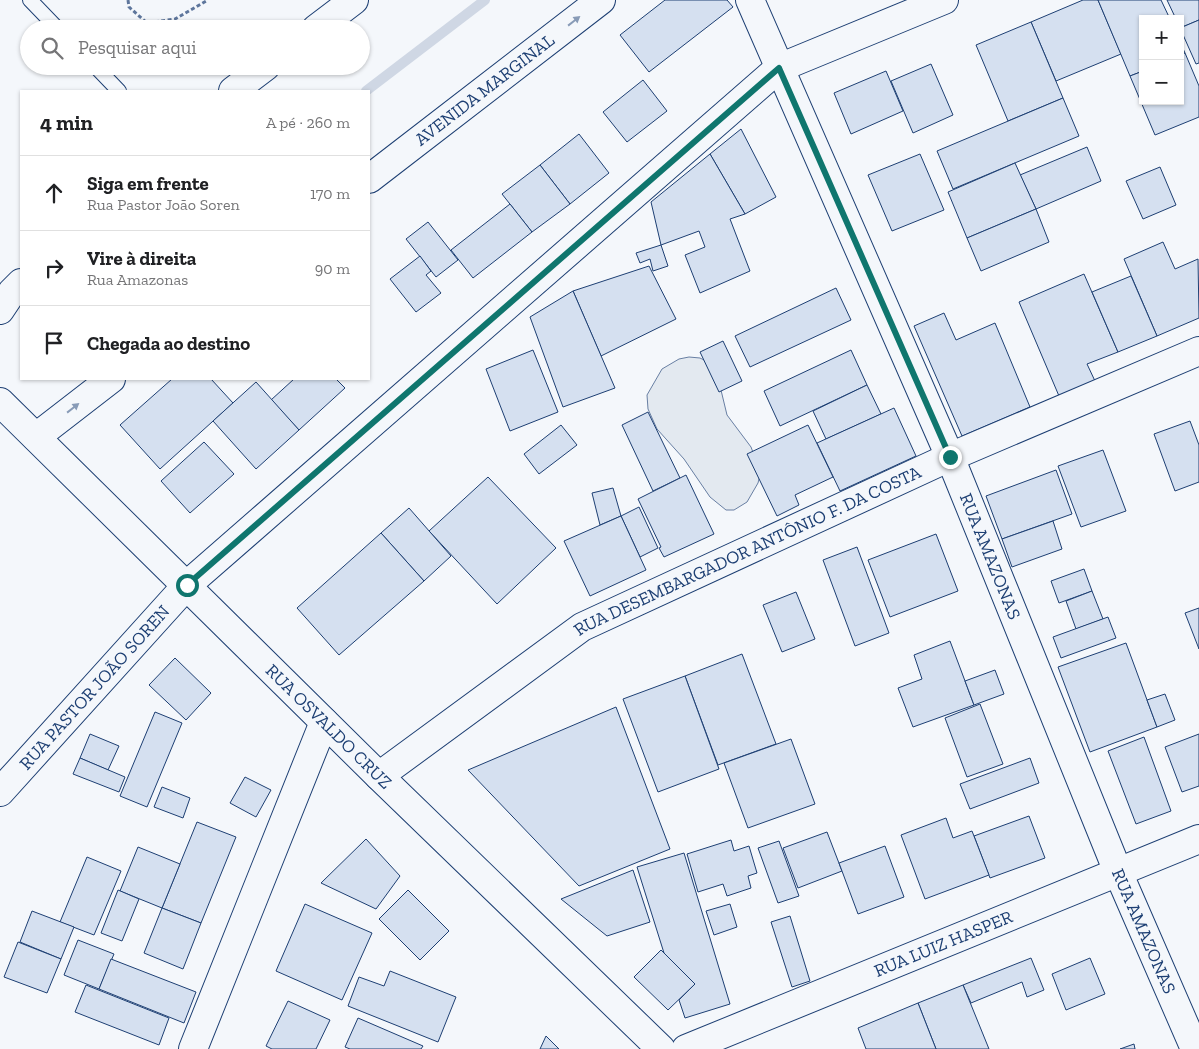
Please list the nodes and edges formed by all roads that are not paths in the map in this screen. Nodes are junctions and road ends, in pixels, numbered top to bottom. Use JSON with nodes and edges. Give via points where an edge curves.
{"nodes":[{"id":1,"x":30,"y":0,"type":"edge"},
{"id":2,"x":354,"y":0,"type":"edge"},
{"id":3,"x":601,"y":0,"type":"edge"},
{"id":4,"x":750,"y":0,"type":"edge"},
{"id":5,"x":944,"y":0,"type":"edge"},
{"id":6,"x":49,"y":20,"type":"edge"},
{"id":7,"x":328,"y":20,"type":"edge"},
{"id":8,"x":779,"y":68,"type":"junction"},
{"id":9,"x":104,"y":75,"type":"edge"},
{"id":10,"x":254,"y":75,"type":"edge"},
{"id":11,"x":118,"y":90,"type":"edge"},
{"id":12,"x":234,"y":90,"type":"edge"},
{"id":13,"x":370,"y":179,"type":"edge"},
{"id":14,"x":20,"y":284,"type":"edge"},
{"id":15,"x":0,"y":310,"type":"edge"},
{"id":16,"x":1199,"y":352,"type":"edge"},
{"id":17,"x":110,"y":380,"type":"edge"},
{"id":18,"x":0,"y":402,"type":"edge"},
{"id":19,"x":36,"y":436,"type":"junction"},
{"id":20,"x":950,"y":457,"type":"junction"},
{"id":21,"x":187,"y":585,"type":"junction"},
{"id":22,"x":324,"y":722,"type":"junction"},
{"id":23,"x":379,"y":776,"type":"junction"},
{"id":24,"x":0,"y":792,"type":"edge"},
{"id":25,"x":1199,"y":839,"type":"edge"},
{"id":26,"x":1118,"y":872,"type":"junction"},
{"id":27,"x":193,"y":1049,"type":"edge"},
{"id":28,"x":661,"y":1049,"type":"edge"},
{"id":29,"x":686,"y":1049,"type":"edge"},
{"id":30,"x":1195,"y":1049,"type":"edge"}],
"edges":[{"from":1,"to":6,"type":"lane"},
{"from":2,"to":7,"type":"main road"},
{"from":13,"to":3,"type":"main road","name":"AVENIDA MARGINAL","one_way":true},
{"from":4,"to":8,"type":"main road","name":"RUA AMAZONAS"},
{"from":5,"to":8,"type":"main road","name":"RUA PASTOR JOÃO SOREN"},
{"from":8,"to":20,"type":"main road","name":"RUA AMAZONAS"},
{"from":8,"to":21,"type":"main road","name":"RUA PASTOR JOÃO SOREN"},
{"from":9,"to":11,"type":"lane"},
{"from":10,"to":12,"type":"main road"},
{"from":14,"to":15,"type":"main road"},
{"from":16,"to":20,"type":"main road","name":"RUA DESEMBARGADOR ANTÔNIO F. DA COSTA"},
{"from":19,"to":17,"type":"main road","one_way":true},
{"from":18,"to":19,"type":"main road","name":"RUA OSVALDO CRUZ"},
{"from":19,"to":21,"type":"main road","name":"RUA OSVALDO CRUZ"},
{"from":20,"to":23,"type":"main road","name":"RUA DESEMBARGADOR ANTÔNIO F. DA COSTA","via":[[582,627]]},
{"from":20,"to":26,"type":"main road","name":"RUA AMAZONAS"},
{"from":21,"to":22,"type":"main road","name":"RUA OSVALDO CRUZ"},
{"from":21,"to":24,"type":"main road","name":"RUA PASTOR JOÃO SOREN"},
{"from":22,"to":23,"type":"main road","name":"RUA OSVALDO CRUZ"},
{"from":22,"to":27,"type":"main road"},
{"from":23,"to":28,"type":"main road","name":"RUA OSVALDO CRUZ"},
{"from":25,"to":26,"type":"main road","name":"RUA LUIZ HASPER"},
{"from":26,"to":29,"type":"main road","name":"RUA LUIZ HASPER"},
{"from":26,"to":30,"type":"main road","name":"RUA AMAZONAS"}]}
